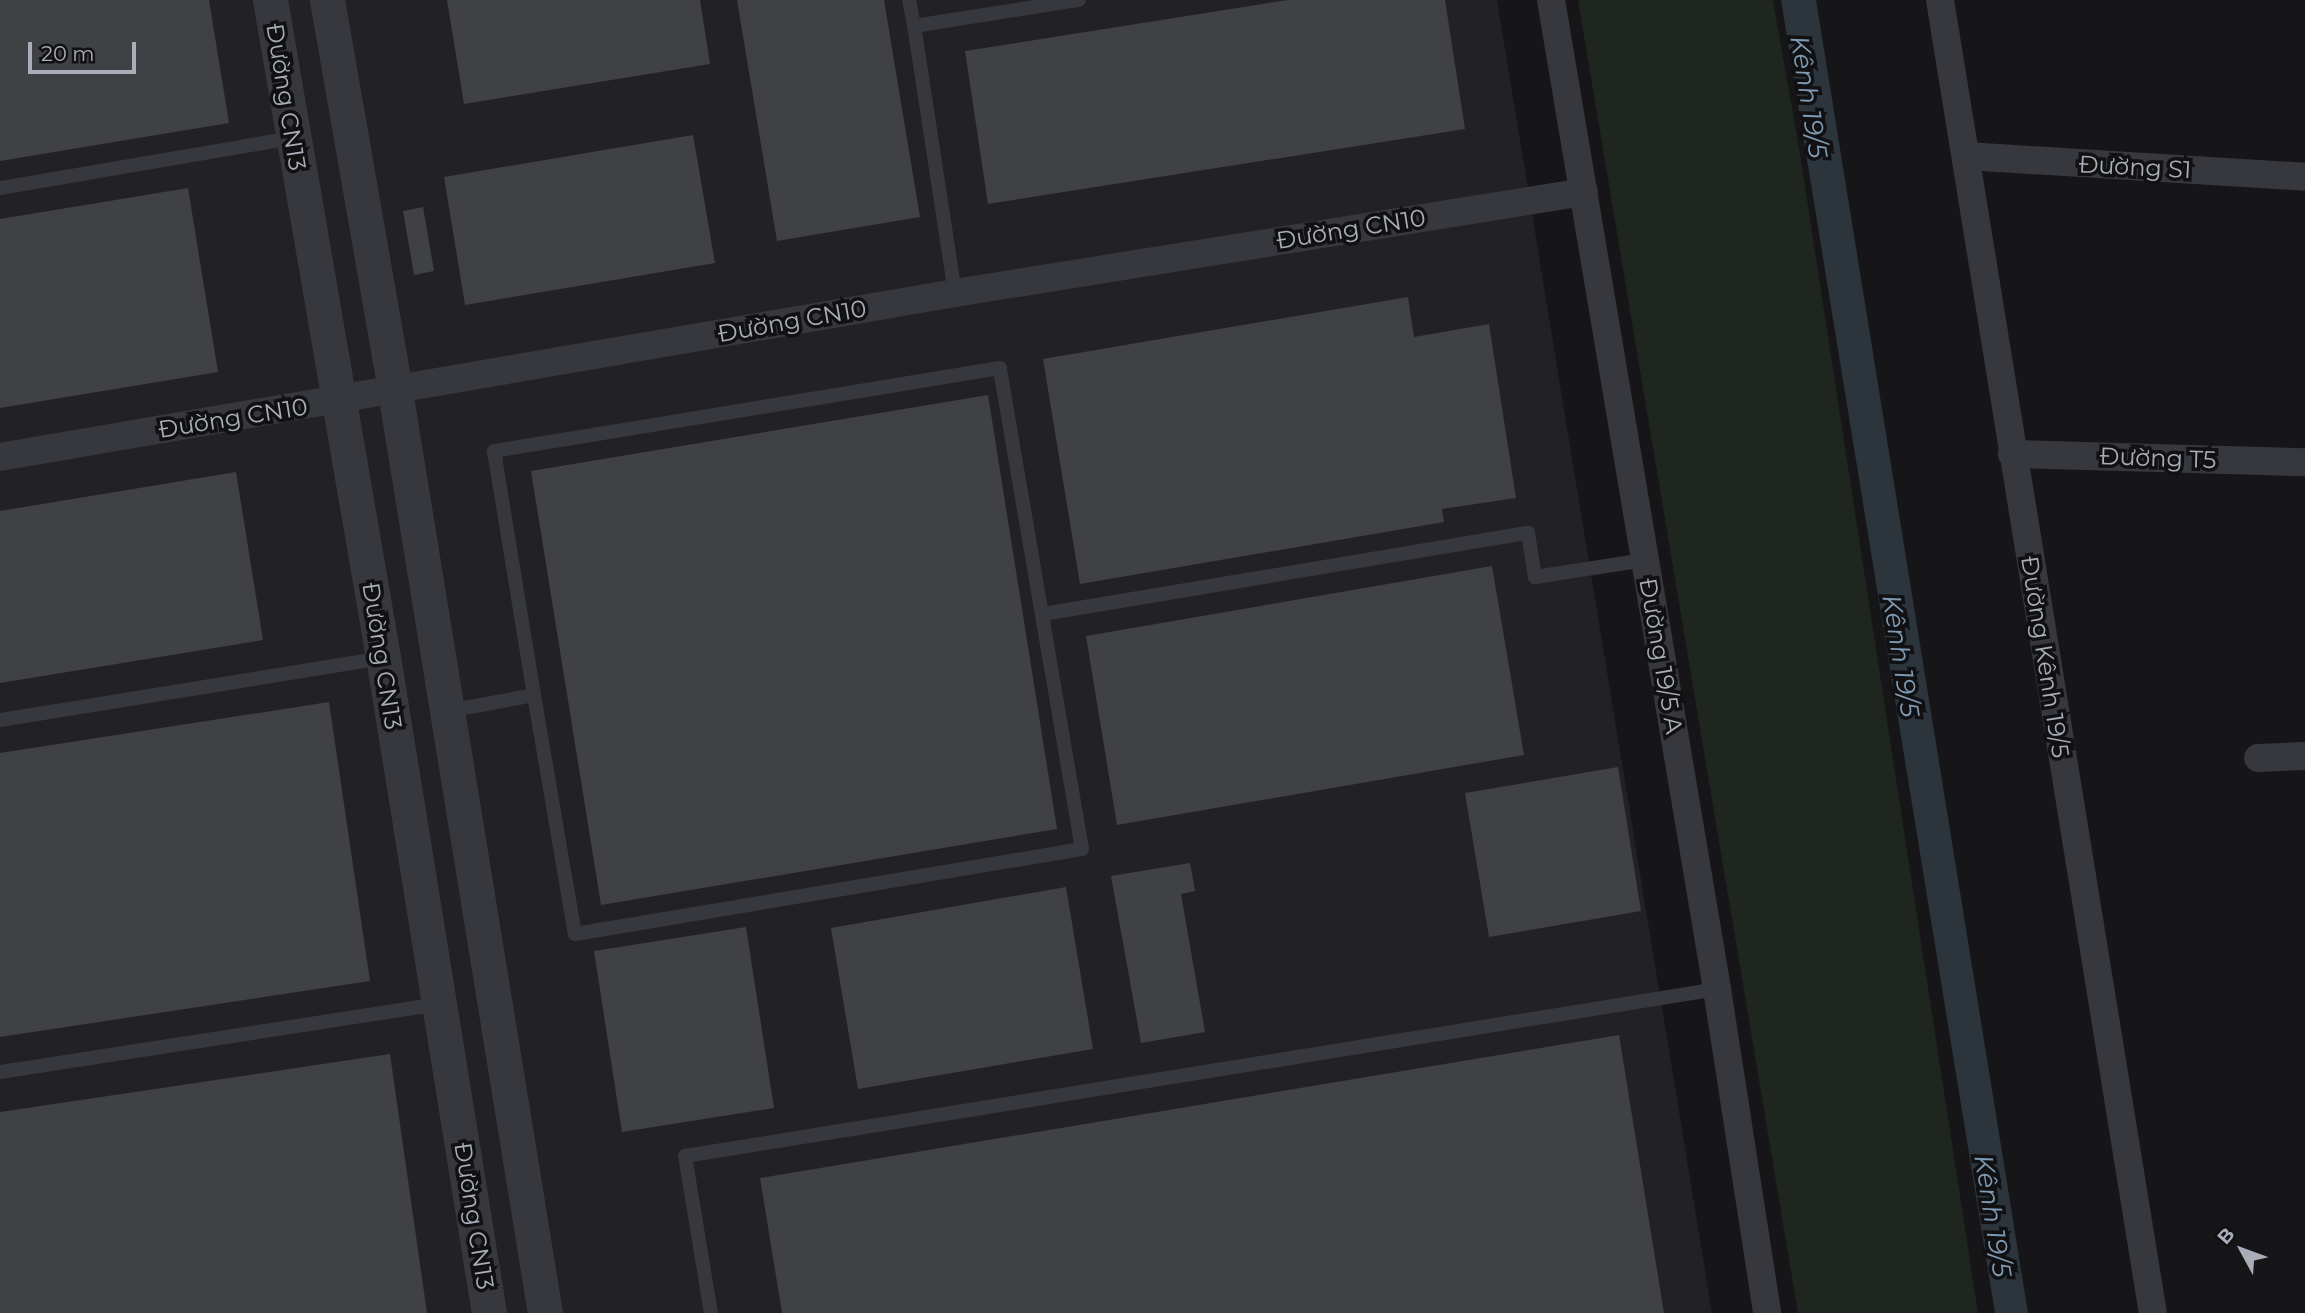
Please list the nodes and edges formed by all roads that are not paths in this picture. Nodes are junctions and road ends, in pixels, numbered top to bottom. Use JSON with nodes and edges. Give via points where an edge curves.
{"nodes":[{"id":1,"x":270,"y":0,"type":"edge"},
{"id":2,"x":327,"y":0,"type":"edge"},
{"id":3,"x":909,"y":0,"type":"edge"},
{"id":4,"x":1079,"y":0,"type":"edge"},
{"id":5,"x":1551,"y":0,"type":"edge"},
{"id":6,"x":1940,"y":0,"type":"edge"},
{"id":7,"x":914,"y":26,"type":"junction"},
{"id":8,"x":293,"y":138,"type":"junction"},
{"id":9,"x":1966,"y":156,"type":"junction"},
{"id":10,"x":2305,"y":177,"type":"edge"},
{"id":11,"x":0,"y":188,"type":"edge"},
{"id":12,"x":1584,"y":192,"type":"junction"},
{"id":13,"x":955,"y":293,"type":"junction"},
{"id":14,"x":395,"y":391,"type":"junction"},
{"id":15,"x":340,"y":400,"type":"junction"},
{"id":16,"x":2012,"y":454,"type":"junction"},
{"id":17,"x":0,"y":457,"type":"edge"},
{"id":18,"x":2305,"y":462,"type":"edge"},
{"id":19,"x":1645,"y":560,"type":"junction"},
{"id":20,"x":1043,"y":614,"type":"junction"},
{"id":21,"x":383,"y":657,"type":"junction"},
{"id":22,"x":534,"y":695,"type":"junction"},
{"id":23,"x":448,"y":712,"type":"junction"},
{"id":24,"x":0,"y":720,"type":"edge"},
{"id":25,"x":2305,"y":756,"type":"edge"},
{"id":26,"x":2258,"y":758,"type":"dead end"},
{"id":27,"x":1717,"y":989,"type":"junction"},
{"id":28,"x":440,"y":1004,"type":"junction"},
{"id":29,"x":0,"y":1072,"type":"edge"},
{"id":30,"x":489,"y":1313,"type":"edge"},
{"id":31,"x":545,"y":1313,"type":"edge"},
{"id":32,"x":710,"y":1313,"type":"edge"},
{"id":33,"x":1768,"y":1313,"type":"edge"},
{"id":34,"x":2153,"y":1313,"type":"edge"}],
"edges":[{"from":1,"to":8,"type":"street","name":"Đường CN13"},
{"from":2,"to":14,"type":"street"},
{"from":3,"to":7,"type":"lane"},
{"from":4,"to":7,"type":"lane"},
{"from":5,"to":12,"type":"street","name":"Đường 19/5 A"},
{"from":6,"to":9,"type":"street","name":"Đường Kênh 19/5"},
{"from":7,"to":13,"type":"lane"},
{"from":8,"to":11,"type":"lane"},
{"from":8,"to":15,"type":"street","name":"Đường CN13"},
{"from":9,"to":10,"type":"street","name":"Đường S1"},
{"from":9,"to":16,"type":"street","name":"Đường Kênh 19/5"},
{"from":12,"to":13,"type":"street","name":"Đường CN10"},
{"from":12,"to":19,"type":"street","name":"Đường 19/5 A"},
{"from":13,"to":14,"type":"street","name":"Đường CN10"},
{"from":14,"to":15,"type":"street","name":"Đường CN10"},
{"from":14,"to":23,"type":"street"},
{"from":15,"to":17,"type":"street","name":"Đường CN10"},
{"from":15,"to":21,"type":"street","name":"Đường CN13"},
{"from":16,"to":18,"type":"street","name":"Đường T5"},
{"from":16,"to":34,"type":"street","name":"Đường Kênh 19/5"},
{"from":19,"to":20,"type":"lane","via":[[1535,577],[1528,533]]},
{"from":19,"to":27,"type":"street","name":"Đường 19/5 A"},
{"from":20,"to":22,"type":"lane","via":[[1082,849],[575,934]]},
{"from":20,"to":22,"type":"lane","via":[[1000,368],[494,451]]},
{"from":21,"to":24,"type":"lane"},
{"from":21,"to":28,"type":"street","name":"Đường CN13"},
{"from":22,"to":23,"type":"lane"},
{"from":23,"to":31,"type":"street"},
{"from":25,"to":26,"type":"street"},
{"from":27,"to":32,"type":"lane","via":[[685,1156]]},
{"from":27,"to":33,"type":"street","name":"Đường 19/5 A"},
{"from":28,"to":29,"type":"lane"},
{"from":28,"to":30,"type":"street","name":"Đường CN13"}]}
